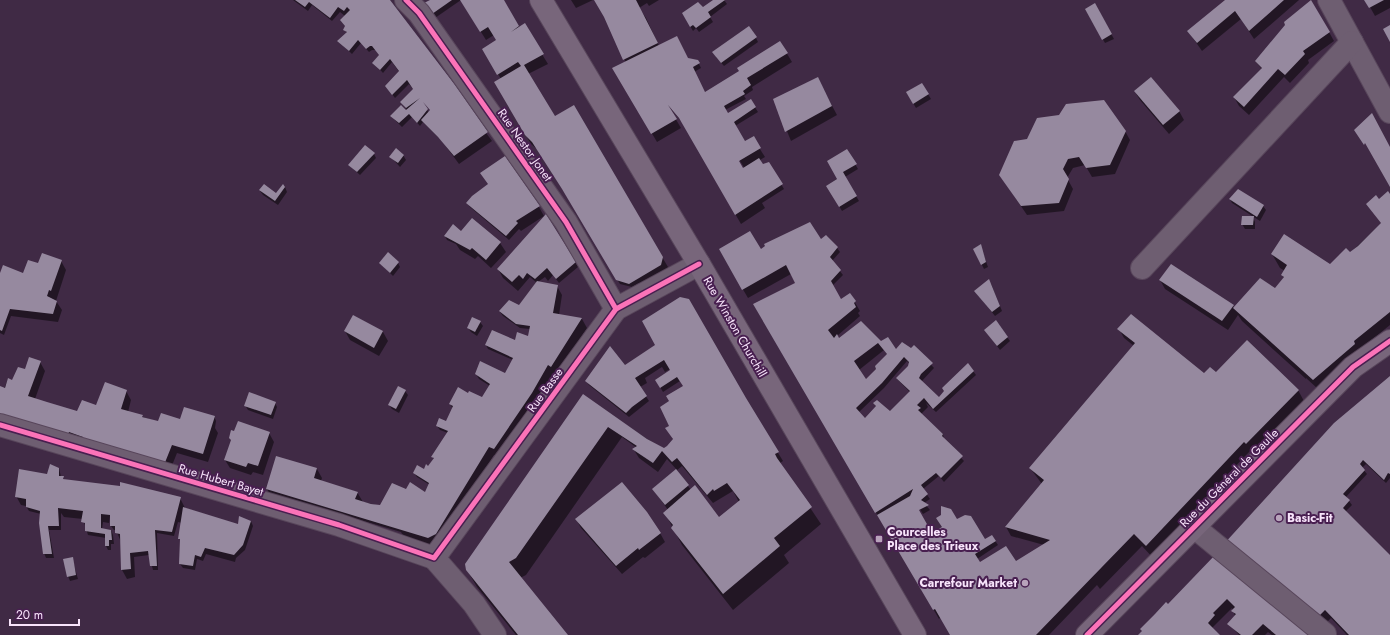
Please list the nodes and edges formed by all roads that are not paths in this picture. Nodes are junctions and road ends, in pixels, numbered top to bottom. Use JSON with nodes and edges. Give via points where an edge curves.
{"nodes":[{"id":1,"x":406,"y":0,"type":"edge"},
{"id":2,"x":541,"y":0,"type":"edge"},
{"id":3,"x":1329,"y":0,"type":"edge"},
{"id":4,"x":1352,"y":42,"type":"junction"},
{"id":5,"x":1390,"y":112,"type":"edge"},
{"id":6,"x":699,"y":264,"type":"junction"},
{"id":7,"x":1142,"y":268,"type":"dead end"},
{"id":8,"x":616,"y":309,"type":"junction"},
{"id":9,"x":1390,"y":340,"type":"edge"},
{"id":10,"x":0,"y":425,"type":"edge"},
{"id":11,"x":1194,"y":527,"type":"junction"},
{"id":12,"x":434,"y":558,"type":"junction"},
{"id":13,"x":1325,"y":634,"type":"edge"},
{"id":14,"x":495,"y":635,"type":"edge"},
{"id":15,"x":915,"y":635,"type":"edge"},
{"id":16,"x":1087,"y":635,"type":"edge"}],
"edges":[{"from":1,"to":8,"type":"street","name":"Rue Nestor Jonet","via":[[419,13],[566,222]]},
{"from":2,"to":6,"type":"main road","name":"Rue Winston Churchill"},
{"from":3,"to":4,"type":"street"},
{"from":4,"to":5,"type":"street"},
{"from":4,"to":7,"type":"street"},
{"from":6,"to":8,"type":"street","name":"Rue Basse"},
{"from":6,"to":15,"type":"main road","name":"Rue Winston Churchill"},
{"from":8,"to":12,"type":"street","name":"Rue Basse"},
{"from":9,"to":11,"type":"main road","name":"Rue du Général de Gaulle","via":[[1353,367]]},
{"from":10,"to":12,"type":"street","name":"Rue Hubert Bayet","via":[[339,525]]},
{"from":11,"to":13,"type":"street"},
{"from":11,"to":16,"type":"main road","name":"Rue du Général de Gaulle"},
{"from":12,"to":14,"type":"street","via":[[474,604]]}]}
